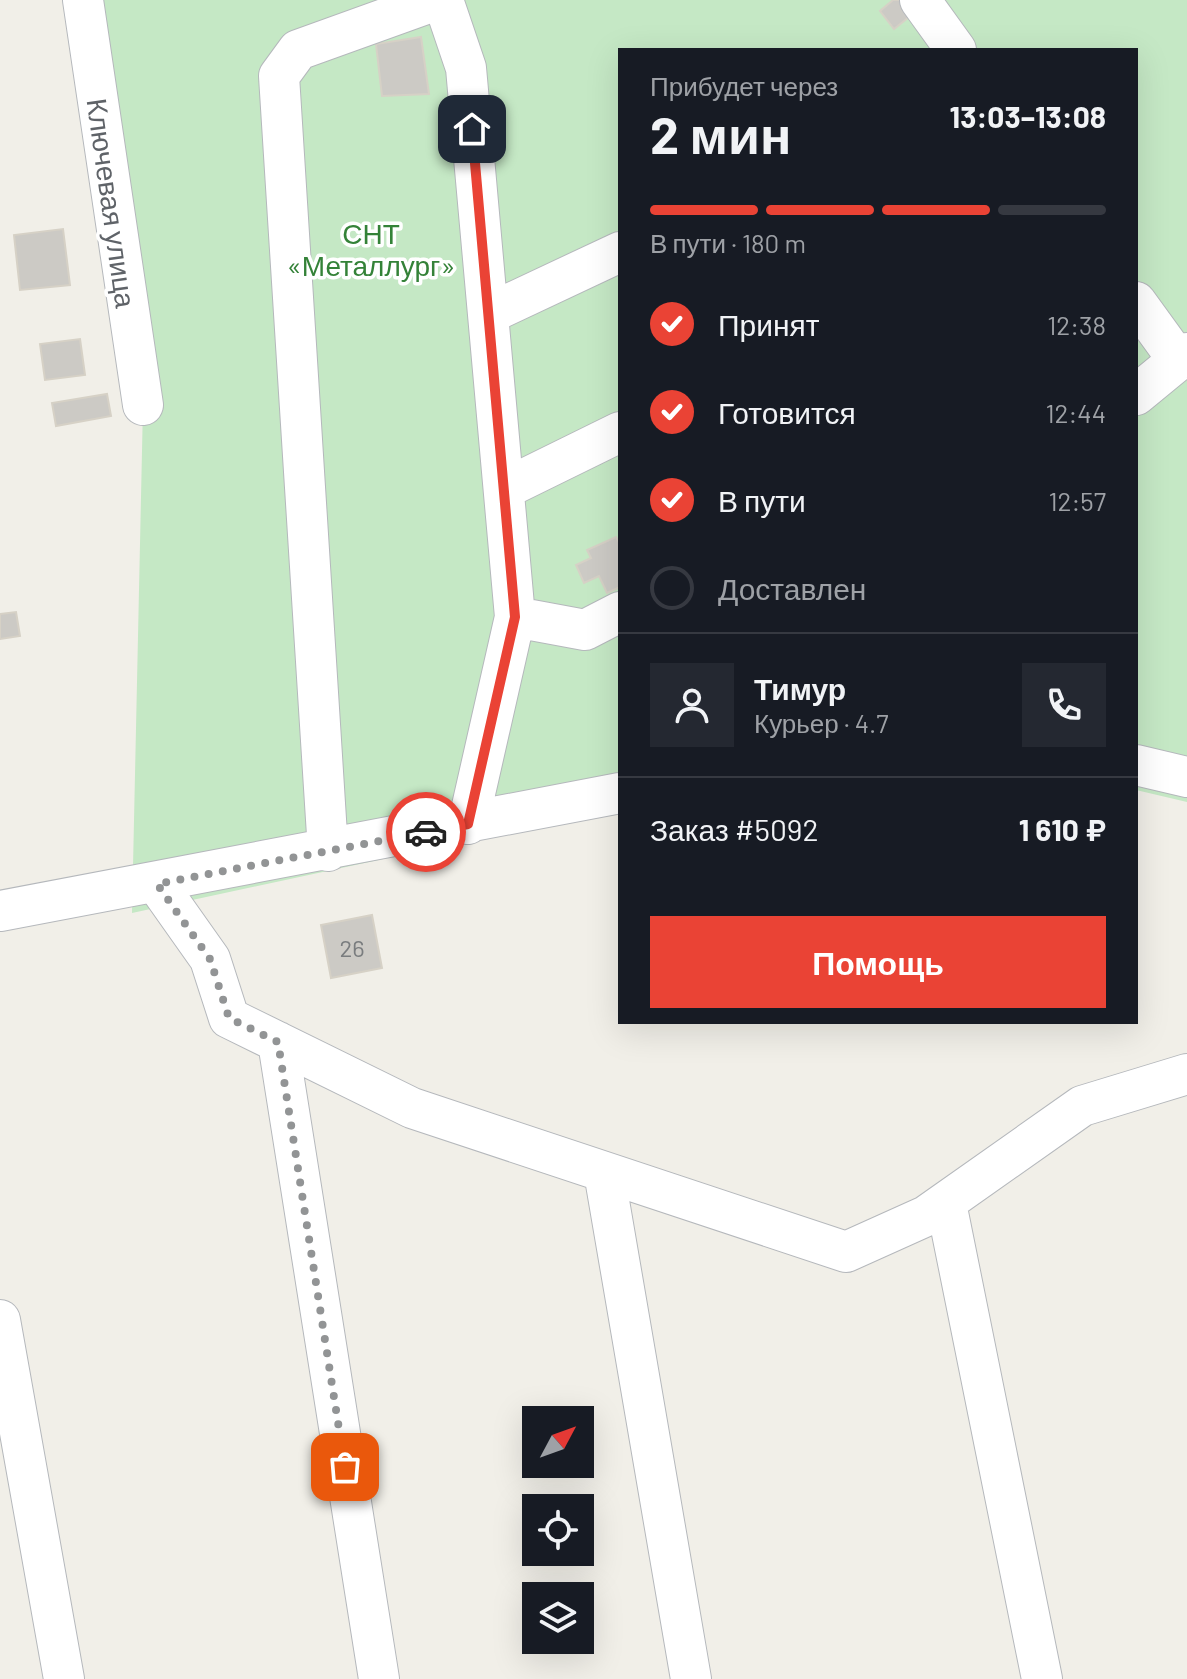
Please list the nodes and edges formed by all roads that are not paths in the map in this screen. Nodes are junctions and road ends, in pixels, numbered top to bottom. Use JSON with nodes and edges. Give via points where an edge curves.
{"nodes":[{"id":1,"x":83,"y":0,"type":"edge"},
{"id":2,"x":437,"y":0,"type":"edge"},
{"id":3,"x":443,"y":0,"type":"edge"},
{"id":4,"x":920,"y":0,"type":"edge"},
{"id":5,"x":955,"y":48,"type":"edge"},
{"id":6,"x":618,"y":253,"type":"edge"},
{"id":7,"x":1138,"y":304,"type":"edge"},
{"id":8,"x":488,"y":314,"type":"junction"},
{"id":9,"x":1182,"y":357,"type":"edge"},
{"id":10,"x":1138,"y":393,"type":"edge"},
{"id":11,"x":143,"y":405,"type":"dead end"},
{"id":12,"x":618,"y":433,"type":"edge"},
{"id":13,"x":504,"y":489,"type":"junction"},
{"id":14,"x":618,"y":613,"type":"edge"},
{"id":15,"x":515,"y":617,"type":"junction"},
{"id":16,"x":1138,"y":765,"type":"edge"},
{"id":17,"x":1187,"y":777,"type":"edge"},
{"id":18,"x":618,"y":793,"type":"edge"},
{"id":19,"x":468,"y":824,"type":"junction"},
{"id":20,"x":328,"y":851,"type":"junction"},
{"id":21,"x":157,"y":884,"type":"junction"},
{"id":22,"x":0,"y":911,"type":"edge"},
{"id":23,"x":278,"y":1042,"type":"junction"},
{"id":24,"x":1187,"y":1074,"type":"edge"},
{"id":25,"x":604,"y":1172,"type":"junction"},
{"id":26,"x":946,"y":1203,"type":"junction"},
{"id":27,"x":0,"y":1320,"type":"edge"},
{"id":28,"x":64,"y":1679,"type":"edge"},
{"id":29,"x":379,"y":1679,"type":"edge"},
{"id":30,"x":691,"y":1679,"type":"edge"},
{"id":31,"x":1042,"y":1679,"type":"edge"}],
"edges":[{"from":1,"to":11,"type":"street","name":"Ключевая улица"},
{"from":2,"to":20,"type":"street","via":[[298,50],[279,76]]},
{"from":3,"to":8,"type":"street","via":[[466,68]]},
{"from":4,"to":5,"type":"street"},
{"from":6,"to":8,"type":"street"},
{"from":7,"to":9,"type":"street"},
{"from":8,"to":13,"type":"street"},
{"from":9,"to":10,"type":"street"},
{"from":12,"to":13,"type":"street"},
{"from":13,"to":15,"type":"street"},
{"from":14,"to":15,"type":"street","via":[[585,630]]},
{"from":15,"to":19,"type":"street"},
{"from":16,"to":17,"type":"street"},
{"from":18,"to":19,"type":"street"},
{"from":19,"to":20,"type":"street"},
{"from":20,"to":21,"type":"street"},
{"from":21,"to":22,"type":"street"},
{"from":21,"to":23,"type":"street","via":[[210,959],[229,1018]]},
{"from":23,"to":25,"type":"street","via":[[412,1108]]},
{"from":23,"to":29,"type":"street"},
{"from":24,"to":26,"type":"street","via":[[1082,1106]]},
{"from":25,"to":26,"type":"street","via":[[846,1252]]},
{"from":25,"to":30,"type":"street"},
{"from":26,"to":31,"type":"street"},
{"from":27,"to":28,"type":"street"}]}
